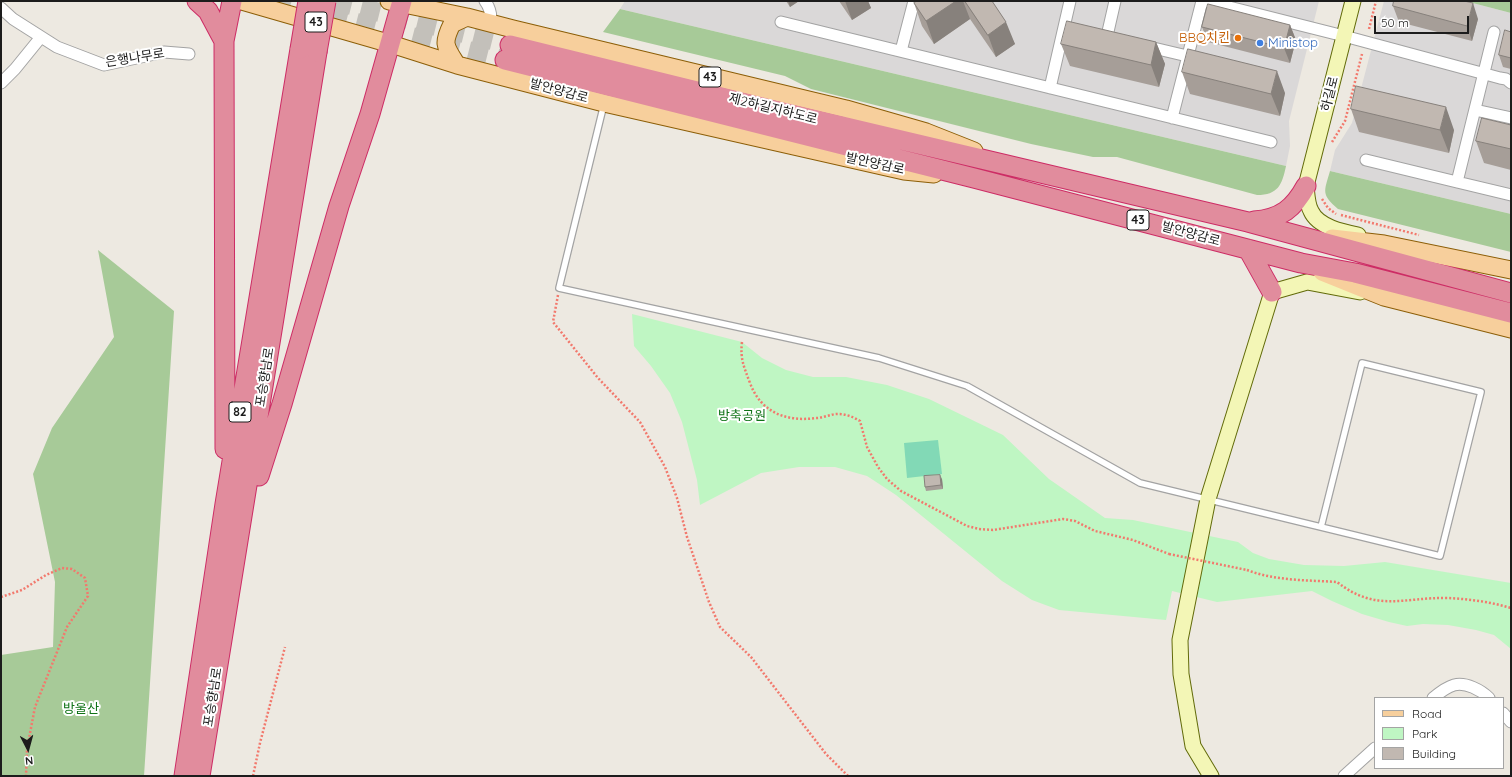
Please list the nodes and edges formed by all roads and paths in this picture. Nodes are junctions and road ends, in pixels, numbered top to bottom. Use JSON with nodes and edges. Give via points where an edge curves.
{"nodes":[{"id":1,"x":197,"y":1,"type":"edge"},
{"id":2,"x":232,"y":1,"type":"edge"},
{"id":3,"x":242,"y":1,"type":"edge"},
{"id":4,"x":308,"y":1,"type":"edge"},
{"id":5,"x":326,"y":1,"type":"edge"},
{"id":6,"x":485,"y":1,"type":"edge"},
{"id":7,"x":914,"y":1,"type":"edge"},
{"id":8,"x":1070,"y":1,"type":"edge"},
{"id":9,"x":1115,"y":1,"type":"edge"},
{"id":10,"x":1204,"y":1,"type":"edge"},
{"id":11,"x":1353,"y":1,"type":"edge"},
{"id":12,"x":1376,"y":1,"type":"edge"},
{"id":13,"x":397,"y":2,"type":"edge"},
{"id":14,"x":1,"y":8,"type":"edge"},
{"id":15,"x":468,"y":17,"type":"junction"},
{"id":16,"x":782,"y":22,"type":"dead end"},
{"id":17,"x":490,"y":23,"type":"junction"},
{"id":18,"x":1369,"y":29,"type":"dead end"},
{"id":19,"x":1494,"y":32,"type":"dead end"},
{"id":20,"x":1107,"y":36,"type":"edge"},
{"id":21,"x":1344,"y":36,"type":"junction"},
{"id":22,"x":41,"y":37,"type":"junction"},
{"id":23,"x":224,"y":41,"type":"junction"},
{"id":24,"x":1136,"y":43,"type":"edge"},
{"id":25,"x":391,"y":44,"type":"junction"},
{"id":26,"x":309,"y":50,"type":"junction"},
{"id":27,"x":902,"y":51,"type":"junction"},
{"id":28,"x":189,"y":54,"type":"dead end"},
{"id":29,"x":1362,"y":54,"type":"dead end"},
{"id":30,"x":1188,"y":56,"type":"junction"},
{"id":31,"x":1211,"y":62,"type":"edge"},
{"id":32,"x":456,"y":65,"type":"junction"},
{"id":33,"x":1483,"y":74,"type":"junction"},
{"id":34,"x":1,"y":83,"type":"edge"},
{"id":35,"x":1511,"y":83,"type":"edge"},
{"id":36,"x":1050,"y":88,"type":"junction"},
{"id":37,"x":604,"y":103,"type":"junction"},
{"id":38,"x":1475,"y":110,"type":"junction"},
{"id":39,"x":1172,"y":118,"type":"junction"},
{"id":40,"x":1511,"y":118,"type":"edge"},
{"id":41,"x":1271,"y":142,"type":"dead end"},
{"id":42,"x":1329,"y":146,"type":"dead end"},
{"id":43,"x":1366,"y":160,"type":"dead end"},
{"id":44,"x":1014,"y":167,"type":"junction"},
{"id":45,"x":974,"y":178,"type":"junction"},
{"id":46,"x":1457,"y":182,"type":"junction"},
{"id":47,"x":1313,"y":190,"type":"junction"},
{"id":48,"x":1511,"y":195,"type":"edge"},
{"id":49,"x":1248,"y":222,"type":"junction"},
{"id":50,"x":1297,"y":234,"type":"junction"},
{"id":51,"x":1421,"y":235,"type":"dead end"},
{"id":52,"x":1248,"y":249,"type":"junction"},
{"id":53,"x":1301,"y":263,"type":"junction"},
{"id":54,"x":1478,"y":263,"type":"junction"},
{"id":55,"x":1511,"y":270,"type":"edge"},
{"id":56,"x":559,"y":288,"type":"junction"},
{"id":57,"x":1272,"y":292,"type":"junction"},
{"id":58,"x":1511,"y":293,"type":"edge"},
{"id":59,"x":1384,"y":297,"type":"junction"},
{"id":60,"x":1511,"y":313,"type":"edge"},
{"id":61,"x":1511,"y":329,"type":"edge"},
{"id":62,"x":742,"y":342,"type":"dead end"},
{"id":63,"x":1208,"y":499,"type":"junction"},
{"id":64,"x":225,"y":504,"type":"junction"},
{"id":65,"x":1322,"y":527,"type":"junction"},
{"id":66,"x":240,"y":534,"type":"junction"},
{"id":67,"x":1,"y":597,"type":"edge"},
{"id":68,"x":1511,"y":608,"type":"edge"},
{"id":69,"x":285,"y":647,"type":"dead end"},
{"id":70,"x":1434,"y":697,"type":"edge"},
{"id":71,"x":1488,"y":697,"type":"edge"},
{"id":72,"x":1504,"y":714,"type":"edge"},
{"id":73,"x":1511,"y":722,"type":"edge"},
{"id":74,"x":1374,"y":749,"type":"edge"},
{"id":75,"x":26,"y":776,"type":"edge"},
{"id":76,"x":184,"y":776,"type":"edge"},
{"id":77,"x":200,"y":776,"type":"edge"},
{"id":78,"x":253,"y":776,"type":"edge"},
{"id":79,"x":848,"y":776,"type":"edge"},
{"id":80,"x":1211,"y":776,"type":"edge"},
{"id":81,"x":1344,"y":776,"type":"edge"}],
"edges":[{"from":1,"to":23,"type":"highway","via":[[208,11]]},
{"from":2,"to":23,"type":"highway"},
{"from":3,"to":25,"type":"main road","name":"발안양감로","number":"43"},
{"from":4,"to":26,"type":"highway","name":"포승향남로","number":"82","bridge":true},
{"from":5,"to":26,"type":"highway","name":"포승향남로","number":"82","bridge":true},
{"from":6,"to":17,"type":"street","via":[[492,18]]},
{"from":7,"to":27,"type":"street"},
{"from":8,"to":36,"type":"street","via":[[1068,27]]},
{"from":9,"to":20,"type":"street"},
{"from":10,"to":21,"type":"street"},
{"from":10,"to":30,"type":"street"},
{"from":11,"to":21,"type":"street","name":"하길로"},
{"from":12,"to":18,"type":"path"},
{"from":13,"to":15,"type":"main road","name":"발안양감로","number":"43"},
{"from":13,"to":25,"type":"highway"},
{"from":14,"to":22,"type":"street","name":"은행나무로"},
{"from":15,"to":17,"type":"main road","name":"발안양감로","number":"43"},
{"from":15,"to":32,"type":"main road","via":[[452,24],[445,38],[446,49]]},
{"from":16,"to":27,"type":"street"},
{"from":17,"to":44,"type":"main road","name":"발안양감로","number":"43","via":[[846,109],[926,132]]},
{"from":19,"to":33,"type":"street"},
{"from":21,"to":33,"type":"street"},
{"from":21,"to":47,"type":"street","name":"하길로"},
{"from":22,"to":28,"type":"street","name":"은행나무로","via":[[57,47],[104,65],[164,52]]},
{"from":22,"to":34,"type":"street"},
{"from":23,"to":64,"type":"highway"},
{"from":24,"to":30,"type":"street"},
{"from":25,"to":32,"type":"main road","name":"발안양감로","number":"43"},
{"from":25,"to":66,"type":"highway"},
{"from":26,"to":64,"type":"highway","name":"포승향남로","number":"82"},
{"from":26,"to":66,"type":"highway","name":"포승향남로","number":"82"},
{"from":27,"to":36,"type":"street"},
{"from":29,"to":42,"type":"path","via":[[1345,121]]},
{"from":30,"to":31,"type":"street"},
{"from":30,"to":39,"type":"street"},
{"from":32,"to":37,"type":"main road","name":"발안양감로","number":"43"},
{"from":33,"to":35,"type":"street","via":[[1506,79]]},
{"from":33,"to":38,"type":"street"},
{"from":36,"to":39,"type":"street"},
{"from":37,"to":45,"type":"main road","name":"발안양감로","number":"43","via":[[904,171]]},
{"from":37,"to":56,"type":"lane"},
{"from":38,"to":40,"type":"street"},
{"from":38,"to":46,"type":"street"},
{"from":39,"to":41,"type":"street"},
{"from":43,"to":46,"type":"street"},
{"from":44,"to":45,"type":"highway","name":"제2하길지하도로","via":[[508,53]]},
{"from":44,"to":49,"type":"highway","name":"발안양감로","number":"43"},
{"from":45,"to":52,"type":"highway","name":"발안양감로","number":"43"},
{"from":46,"to":48,"type":"street"},
{"from":47,"to":49,"type":"highway","via":[[1277,216]]},
{"from":47,"to":51,"type":"path","via":[[1328,208],[1337,214]]},
{"from":47,"to":54,"type":"street","via":[[1311,212],[1332,228]]},
{"from":49,"to":50,"type":"highway","name":"발안양감로","number":"43"},
{"from":50,"to":54,"type":"main road","number":"43","via":[[1384,244]]},
{"from":50,"to":58,"type":"highway","name":"발안양감로"},
{"from":52,"to":53,"type":"highway","name":"발안양감로","number":"43"},
{"from":52,"to":57,"type":"highway"},
{"from":53,"to":59,"type":"main road","number":"43"},
{"from":53,"to":60,"type":"highway","name":"발안양감로","via":[[1355,273]]},
{"from":54,"to":55,"type":"main road","number":"43"},
{"from":56,"to":63,"type":"lane","via":[[879,358],[967,386],[1140,483]]},
{"from":56,"to":79,"type":"path","via":[[553,322],[598,378],[640,422],[665,467],[709,602],[720,627],[751,658],[826,754]]},
{"from":57,"to":59,"type":"street","via":[[1307,282]]},
{"from":57,"to":63,"type":"street"},
{"from":59,"to":61,"type":"main road","number":"43"},
{"from":62,"to":68,"type":"path","bridge":true,"via":[[743,365],[752,389],[768,410],[798,419],[833,414],[851,415],[860,420],[867,447],[887,479],[901,491],[967,526],[979,530],[1009,528],[1063,519],[1075,521],[1095,531],[1133,540],[1169,554],[1257,574],[1337,582],[1362,597],[1382,602],[1448,598]]},
{"from":63,"to":65,"type":"lane"},
{"from":63,"to":80,"type":"street","via":[[1180,640],[1180,674],[1193,746]]},
{"from":64,"to":76,"type":"highway","name":"포승향남로","number":"82"},
{"from":65,"to":65,"type":"lane","via":[[1362,363],[1481,392],[1440,556]]},
{"from":66,"to":77,"type":"highway","name":"포승향남로","number":"82"},
{"from":67,"to":75,"type":"path","via":[[22,590],[62,568],[72,570],[85,578],[88,596],[67,626],[35,707],[27,749]]},
{"from":69,"to":78,"type":"path"},
{"from":70,"to":71,"type":"street","via":[[1455,685],[1473,687]]},
{"from":72,"to":73,"type":"street"},
{"from":74,"to":81,"type":"street"}]}
